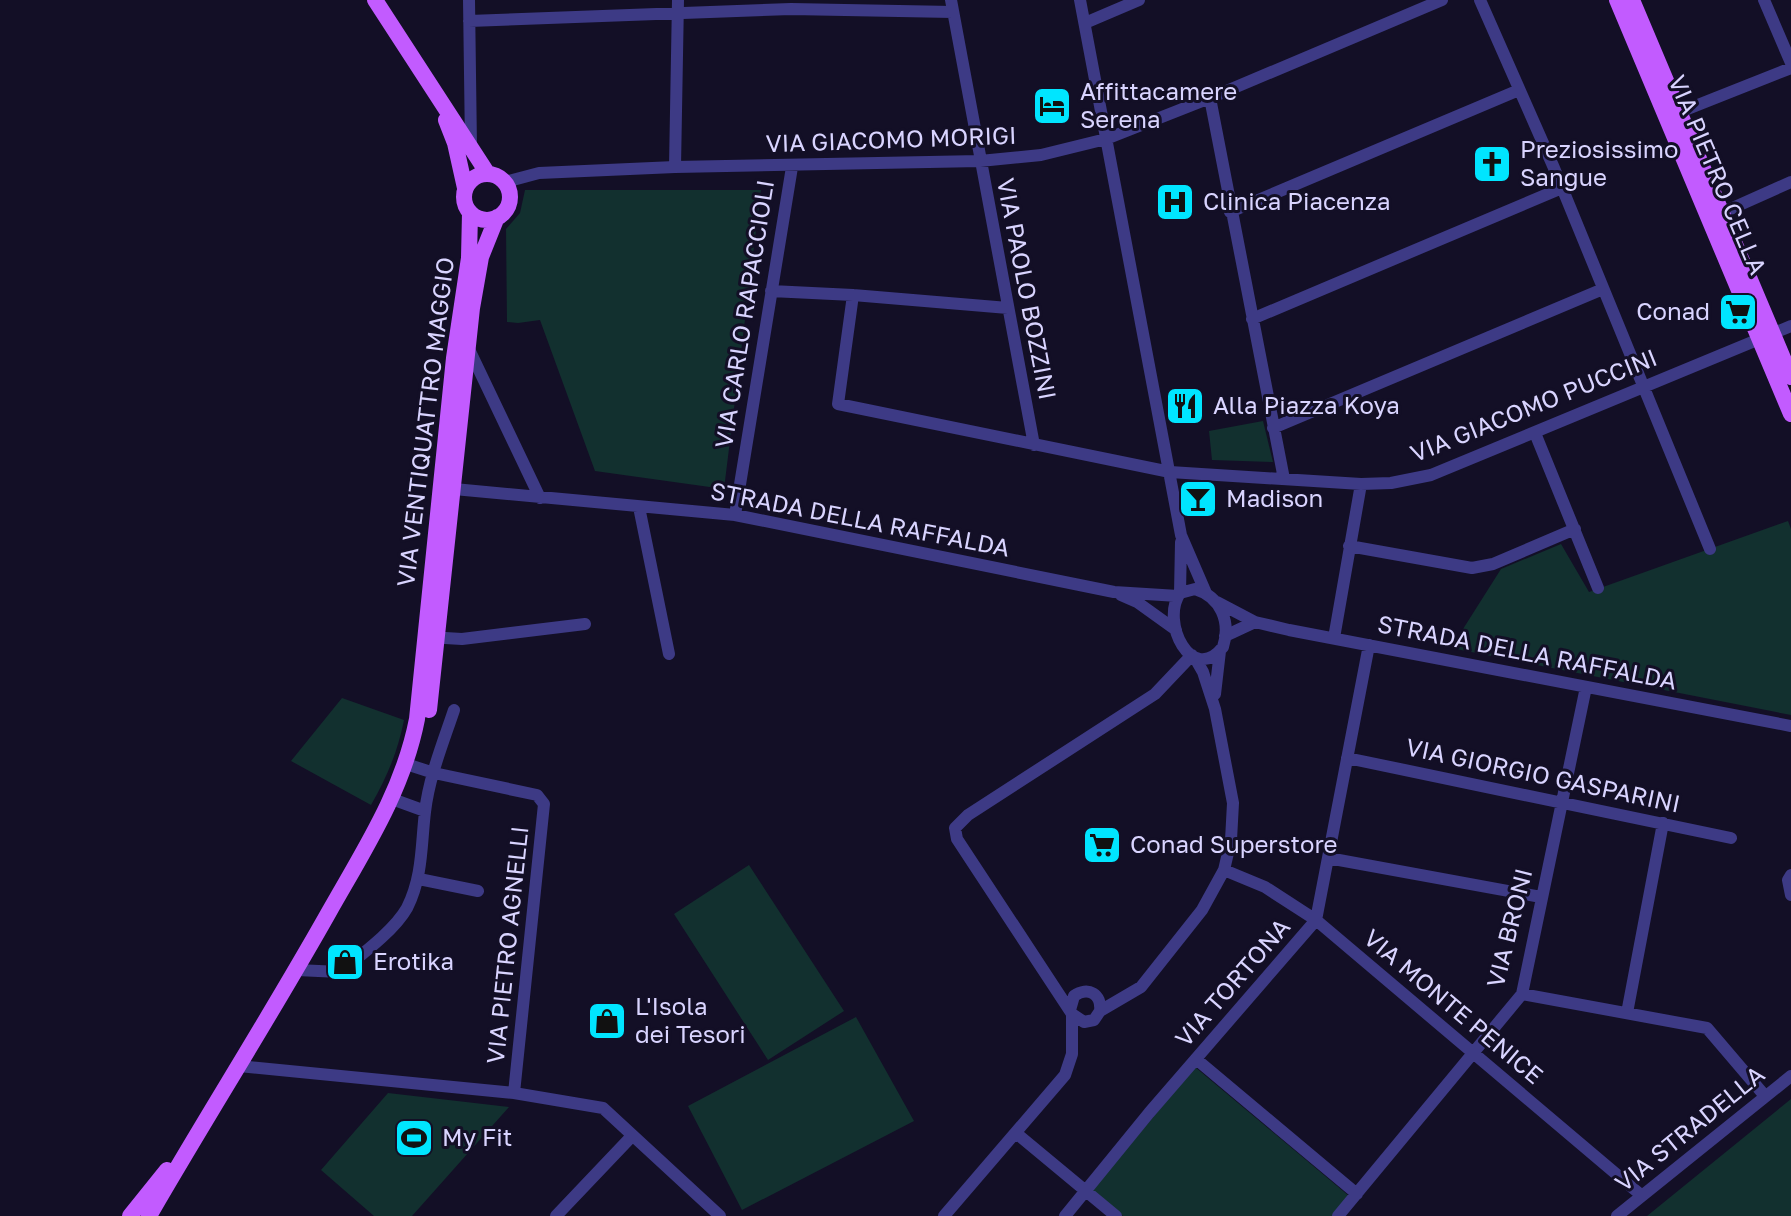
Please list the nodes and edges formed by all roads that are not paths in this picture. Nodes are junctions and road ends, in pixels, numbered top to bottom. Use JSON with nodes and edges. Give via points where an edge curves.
{"nodes":[{"id":1,"x":375,"y":0,"type":"edge"},
{"id":2,"x":469,"y":0,"type":"edge"},
{"id":3,"x":1080,"y":0,"type":"edge"},
{"id":4,"x":1139,"y":0,"type":"edge"},
{"id":5,"x":1442,"y":0,"type":"edge"},
{"id":6,"x":1480,"y":0,"type":"edge"},
{"id":7,"x":1617,"y":0,"type":"edge"},
{"id":8,"x":1632,"y":0,"type":"edge"},
{"id":9,"x":1764,"y":0,"type":"edge"},
{"id":10,"x":790,"y":4,"type":"edge"},
{"id":11,"x":678,"y":6,"type":"edge"},
{"id":12,"x":952,"y":6,"type":"edge"},
{"id":13,"x":469,"y":21,"type":"junction"},
{"id":14,"x":1085,"y":23,"type":"junction"},
{"id":15,"x":1791,"y":66,"type":"edge"},
{"id":16,"x":1519,"y":90,"type":"junction"},
{"id":17,"x":436,"y":92,"type":"junction"},
{"id":18,"x":1210,"y":98,"type":"junction"},
{"id":19,"x":1674,"y":115,"type":"junction"},
{"id":20,"x":1106,"y":139,"type":"junction"},
{"id":21,"x":471,"y":147,"type":"junction"},
{"id":22,"x":980,"y":161,"type":"junction"},
{"id":23,"x":675,"y":167,"type":"junction"},
{"id":24,"x":792,"y":167,"type":"junction"},
{"id":25,"x":488,"y":174,"type":"junction"},
{"id":26,"x":505,"y":182,"type":"junction"},
{"id":27,"x":1791,"y":182,"type":"edge"},
{"id":28,"x":465,"y":188,"type":"junction"},
{"id":29,"x":1562,"y":188,"type":"junction"},
{"id":30,"x":1230,"y":212,"type":"junction"},
{"id":31,"x":470,"y":213,"type":"junction"},
{"id":32,"x":1716,"y":216,"type":"junction"},
{"id":33,"x":497,"y":217,"type":"junction"},
{"id":34,"x":1603,"y":289,"type":"junction"},
{"id":35,"x":771,"y":291,"type":"junction"},
{"id":36,"x":853,"y":295,"type":"junction"},
{"id":37,"x":1008,"y":308,"type":"junction"},
{"id":38,"x":1252,"y":319,"type":"junction"},
{"id":39,"x":1791,"y":326,"type":"edge"},
{"id":40,"x":1766,"y":336,"type":"junction"},
{"id":41,"x":468,"y":347,"type":"junction"},
{"id":42,"x":454,"y":358,"type":"junction"},
{"id":43,"x":1791,"y":377,"type":"edge"},
{"id":44,"x":1643,"y":388,"type":"junction"},
{"id":45,"x":1791,"y":414,"type":"edge"},
{"id":46,"x":1273,"y":428,"type":"junction"},
{"id":47,"x":1535,"y":433,"type":"junction"},
{"id":48,"x":1034,"y":445,"type":"junction"},
{"id":49,"x":1170,"y":472,"type":"junction"},
{"id":50,"x":1284,"y":479,"type":"junction"},
{"id":51,"x":1361,"y":484,"type":"junction"},
{"id":52,"x":454,"y":489,"type":"junction"},
{"id":53,"x":540,"y":498,"type":"junction"},
{"id":54,"x":639,"y":507,"type":"junction"},
{"id":55,"x":735,"y":515,"type":"junction"},
{"id":56,"x":1575,"y":529,"type":"junction"},
{"id":57,"x":1181,"y":535,"type":"junction"},
{"id":58,"x":1349,"y":546,"type":"junction"},
{"id":59,"x":1710,"y":549,"type":"dead end"},
{"id":60,"x":1598,"y":588,"type":"dead end"},
{"id":61,"x":1114,"y":592,"type":"junction"},
{"id":62,"x":1206,"y":593,"type":"junction"},
{"id":63,"x":1179,"y":595,"type":"junction"},
{"id":64,"x":1217,"y":602,"type":"junction"},
{"id":65,"x":1255,"y":622,"type":"junction"},
{"id":66,"x":585,"y":624,"type":"dead end"},
{"id":67,"x":1178,"y":635,"type":"junction"},
{"id":68,"x":1225,"y":636,"type":"junction"},
{"id":69,"x":431,"y":638,"type":"junction"},
{"id":70,"x":1334,"y":638,"type":"junction"},
{"id":71,"x":1369,"y":645,"type":"junction"},
{"id":72,"x":1220,"y":651,"type":"junction"},
{"id":73,"x":669,"y":654,"type":"dead end"},
{"id":74,"x":1193,"y":657,"type":"junction"},
{"id":75,"x":1173,"y":674,"type":"junction"},
{"id":76,"x":1586,"y":687,"type":"junction"},
{"id":77,"x":1215,"y":709,"type":"junction"},
{"id":78,"x":454,"y":710,"type":"dead end"},
{"id":79,"x":1791,"y":726,"type":"edge"},
{"id":80,"x":1347,"y":758,"type":"junction"},
{"id":81,"x":410,"y":765,"type":"junction"},
{"id":82,"x":434,"y":773,"type":"junction"},
{"id":83,"x":392,"y":799,"type":"junction"},
{"id":84,"x":1561,"y":802,"type":"junction"},
{"id":85,"x":425,"y":811,"type":"junction"},
{"id":86,"x":1663,"y":823,"type":"junction"},
{"id":87,"x":1731,"y":838,"type":"dead end"},
{"id":88,"x":1328,"y":858,"type":"junction"},
{"id":89,"x":1224,"y":870,"type":"junction"},
{"id":90,"x":1791,"y":875,"type":"edge"},
{"id":91,"x":419,"y":879,"type":"junction"},
{"id":92,"x":478,"y":891,"type":"dead end"},
{"id":93,"x":1791,"y":895,"type":"edge"},
{"id":94,"x":1541,"y":897,"type":"junction"},
{"id":95,"x":1316,"y":920,"type":"junction"},
{"id":96,"x":297,"y":970,"type":"junction"},
{"id":97,"x":1053,"y":982,"type":"junction"},
{"id":98,"x":1078,"y":993,"type":"junction"},
{"id":99,"x":1522,"y":994,"type":"junction"},
{"id":100,"x":1095,"y":995,"type":"junction"},
{"id":101,"x":1127,"y":997,"type":"junction"},
{"id":102,"x":1100,"y":1011,"type":"junction"},
{"id":103,"x":1071,"y":1012,"type":"junction"},
{"id":104,"x":1627,"y":1013,"type":"junction"},
{"id":105,"x":1089,"y":1022,"type":"junction"},
{"id":106,"x":1072,"y":1054,"type":"junction"},
{"id":107,"x":1474,"y":1054,"type":"junction"},
{"id":108,"x":1196,"y":1059,"type":"junction"},
{"id":109,"x":239,"y":1066,"type":"junction"},
{"id":110,"x":1791,"y":1076,"type":"edge"},
{"id":111,"x":514,"y":1093,"type":"junction"},
{"id":112,"x":1765,"y":1096,"type":"junction"},
{"id":113,"x":1016,"y":1133,"type":"junction"},
{"id":114,"x":632,"y":1136,"type":"junction"},
{"id":115,"x":194,"y":1138,"type":"junction"},
{"id":116,"x":1086,"y":1191,"type":"junction"},
{"id":117,"x":1357,"y":1194,"type":"junction"},
{"id":118,"x":1641,"y":1195,"type":"junction"},
{"id":119,"x":127,"y":1216,"type":"edge"},
{"id":120,"x":149,"y":1216,"type":"edge"},
{"id":121,"x":556,"y":1216,"type":"edge"},
{"id":122,"x":720,"y":1216,"type":"edge"},
{"id":123,"x":944,"y":1216,"type":"edge"},
{"id":124,"x":1065,"y":1216,"type":"edge"},
{"id":125,"x":1116,"y":1216,"type":"edge"},
{"id":126,"x":1338,"y":1216,"type":"edge"},
{"id":127,"x":1617,"y":1216,"type":"edge"}],
"edges":[{"from":1,"to":17,"type":"main road","name":"VIA VENTIQUATTRO MAGGIO"},
{"from":2,"to":13,"type":"street"},
{"from":3,"to":14,"type":"street"},
{"from":4,"to":14,"type":"street"},
{"from":5,"to":18,"type":"street","name":"VIA GIACOMO MORIGI"},
{"from":6,"to":16,"type":"street"},
{"from":7,"to":19,"type":"main road","name":"VIA PIETRO CELLA"},
{"from":8,"to":19,"type":"main road","name":"VIA PIETRO CELLA"},
{"from":9,"to":15,"type":"street"},
{"from":10,"to":11,"type":"street"},
{"from":10,"to":12,"type":"street"},
{"from":11,"to":13,"type":"street"},
{"from":11,"to":23,"type":"street"},
{"from":12,"to":22,"type":"street","name":"VIA PAOLO BOZZINI"},
{"from":13,"to":21,"type":"street"},
{"from":14,"to":20,"type":"street"},
{"from":15,"to":19,"type":"street"},
{"from":16,"to":29,"type":"street"},
{"from":16,"to":30,"type":"street"},
{"from":17,"to":21,"type":"main road","name":"VIA VENTIQUATTRO MAGGIO"},
{"from":17,"to":28,"type":"main road","name":"VIA VENTIQUATTRO MAGGIO"},
{"from":18,"to":20,"type":"street","name":"VIA GIACOMO MORIGI"},
{"from":18,"to":30,"type":"street"},
{"from":19,"to":32,"type":"main road","name":"VIA PIETRO CELLA"},
{"from":20,"to":22,"type":"street","name":"VIA GIACOMO MORIGI","via":[[1041,155]]},
{"from":20,"to":49,"type":"street"},
{"from":21,"to":25,"type":"main road","name":"VIA VENTIQUATTRO MAGGIO"},
{"from":22,"to":24,"type":"street","name":"VIA GIACOMO MORIGI"},
{"from":22,"to":37,"type":"street","name":"VIA PAOLO BOZZINI"},
{"from":23,"to":24,"type":"street","name":"VIA GIACOMO MORIGI"},
{"from":23,"to":26,"type":"street","name":"VIA GIACOMO MORIGI","via":[[539,173]]},
{"from":24,"to":35,"type":"street","name":"VIA CARLO RAPACCIOLI"},
{"from":25,"to":26,"type":"main road"},
{"from":25,"to":28,"type":"main road","via":[[475,176]]},
{"from":26,"to":33,"type":"main road","name":"VIA VENTIQUATTRO MAGGIO","via":[[509,204]]},
{"from":27,"to":32,"type":"street"},
{"from":28,"to":31,"type":"main road","name":"VIA VENTIQUATTRO MAGGIO"},
{"from":29,"to":34,"type":"street"},
{"from":29,"to":38,"type":"street"},
{"from":30,"to":38,"type":"street"},
{"from":31,"to":33,"type":"main road","via":[[484,220]]},
{"from":31,"to":42,"type":"main road","name":"VIA VENTIQUATTRO MAGGIO"},
{"from":32,"to":40,"type":"main road","name":"VIA PIETRO CELLA"},
{"from":33,"to":41,"type":"main road","name":"VIA VENTIQUATTRO MAGGIO","via":[[476,278]]},
{"from":34,"to":44,"type":"street"},
{"from":34,"to":46,"type":"street"},
{"from":35,"to":36,"type":"street"},
{"from":35,"to":55,"type":"street","name":"VIA CARLO RAPACCIOLI"},
{"from":36,"to":37,"type":"street"},
{"from":36,"to":48,"type":"street","name":"VIA GIACOMO PUCCINI","via":[[838,404]]},
{"from":37,"to":48,"type":"street","name":"VIA PAOLO BOZZINI"},
{"from":38,"to":46,"type":"street"},
{"from":39,"to":40,"type":"street","name":"VIA GIACOMO PUCCINI"},
{"from":40,"to":43,"type":"main road","name":"VIA PIETRO CELLA"},
{"from":40,"to":44,"type":"street","name":"VIA GIACOMO PUCCINI"},
{"from":40,"to":45,"type":"main road","name":"VIA PIETRO CELLA"},
{"from":41,"to":52,"type":"main road","name":"VIA VENTIQUATTRO MAGGIO"},
{"from":41,"to":53,"type":"street","name":"VIA VENTIQUATTRO MAGGIO"},
{"from":42,"to":52,"type":"main road","via":[[447,478]]},
{"from":42,"to":69,"type":"main road","name":"VIA VENTIQUATTRO MAGGIO"},
{"from":44,"to":47,"type":"street","name":"VIA GIACOMO PUCCINI"},
{"from":44,"to":59,"type":"street"},
{"from":46,"to":50,"type":"street"},
{"from":47,"to":51,"type":"street","name":"VIA GIACOMO PUCCINI","via":[[1431,475]]},
{"from":47,"to":56,"type":"street"},
{"from":48,"to":49,"type":"street","name":"VIA GIACOMO PUCCINI"},
{"from":49,"to":50,"type":"street","name":"VIA GIACOMO PUCCINI"},
{"from":49,"to":57,"type":"street"},
{"from":50,"to":51,"type":"street","name":"VIA GIACOMO PUCCINI"},
{"from":51,"to":58,"type":"street"},
{"from":52,"to":53,"type":"street","name":"STRADA DELLA RAFFALDA"},
{"from":52,"to":69,"type":"main road","name":"VIA VENTIQUATTRO MAGGIO"},
{"from":53,"to":54,"type":"street","name":"STRADA DELLA RAFFALDA"},
{"from":54,"to":55,"type":"street","name":"STRADA DELLA RAFFALDA"},
{"from":54,"to":73,"type":"street"},
{"from":55,"to":61,"type":"street","name":"STRADA DELLA RAFFALDA"},
{"from":56,"to":58,"type":"street","via":[[1472,568]]},
{"from":56,"to":60,"type":"street"},
{"from":57,"to":62,"type":"street"},
{"from":57,"to":63,"type":"street"},
{"from":58,"to":70,"type":"street"},
{"from":61,"to":63,"type":"street","name":"STRADA DELLA RAFFALDA"},
{"from":61,"to":67,"type":"street","name":"STRADA DELLA RAFFALDA","via":[[1137,602]]},
{"from":62,"to":63,"type":"street","name":"STRADA DELLA RAFFALDA","via":[[1195,589]]},
{"from":62,"to":64,"type":"street","name":"STRADA DELLA RAFFALDA"},
{"from":63,"to":67,"type":"street","via":[[1172,615]]},
{"from":64,"to":65,"type":"street","name":"STRADA DELLA RAFFALDA"},
{"from":64,"to":68,"type":"street"},
{"from":65,"to":68,"type":"street"},
{"from":65,"to":70,"type":"street","name":"STRADA DELLA RAFFALDA"},
{"from":66,"to":69,"type":"street"},
{"from":67,"to":74,"type":"street","name":"STRADA DELLA RAFFALDA"},
{"from":67,"to":75,"type":"street"},
{"from":68,"to":72,"type":"street"},
{"from":69,"to":81,"type":"main road","name":"VIA VENTIQUATTRO MAGGIO"},
{"from":70,"to":71,"type":"street","name":"STRADA DELLA RAFFALDA"},
{"from":71,"to":76,"type":"street","name":"STRADA DELLA RAFFALDA"},
{"from":71,"to":80,"type":"street","name":"VIA TORTONA"},
{"from":72,"to":74,"type":"street","via":[[1211,659]]},
{"from":72,"to":77,"type":"street"},
{"from":74,"to":75,"type":"street"},
{"from":74,"to":77,"type":"street","name":"STRADA DELLA RAFFALDA"},
{"from":75,"to":97,"type":"street","via":[[1155,694],[979,807],[955,828],[957,839]]},
{"from":76,"to":79,"type":"street","name":"STRADA DELLA RAFFALDA"},
{"from":76,"to":84,"type":"street","name":"VIA BRONI"},
{"from":77,"to":89,"type":"street","via":[[1233,803]]},
{"from":78,"to":82,"type":"street"},
{"from":80,"to":84,"type":"street","name":"VIA GIORGIO GASPARINI"},
{"from":80,"to":88,"type":"street","name":"VIA TORTONA"},
{"from":81,"to":82,"type":"street","name":"VIA PIETRO AGNELLI"},
{"from":81,"to":83,"type":"main road","name":"VIA VENTIQUATTRO MAGGIO"},
{"from":82,"to":85,"type":"street"},
{"from":82,"to":111,"type":"street","name":"VIA PIETRO AGNELLI","via":[[537,795],[544,804]]},
{"from":83,"to":85,"type":"street"},
{"from":83,"to":96,"type":"main road","name":"VIA VENTIQUATTRO MAGGIO"},
{"from":84,"to":86,"type":"street","name":"VIA GIORGIO GASPARINI"},
{"from":84,"to":94,"type":"street","name":"VIA BRONI"},
{"from":85,"to":91,"type":"street"},
{"from":86,"to":87,"type":"street","name":"VIA GIORGIO GASPARINI"},
{"from":86,"to":104,"type":"street"},
{"from":88,"to":94,"type":"street"},
{"from":88,"to":95,"type":"street","name":"VIA TORTONA"},
{"from":89,"to":95,"type":"street","name":"VIA MONTE PENICE","via":[[1265,887]]},
{"from":89,"to":101,"type":"street","via":[[1202,910],[1141,987]]},
{"from":90,"to":93,"type":"street"},
{"from":91,"to":92,"type":"street"},
{"from":91,"to":96,"type":"street","via":[[405,911],[340,972]]},
{"from":94,"to":99,"type":"street","name":"VIA BRONI"},
{"from":95,"to":107,"type":"street","name":"VIA MONTE PENICE"},
{"from":95,"to":108,"type":"street","name":"VIA TORTONA"},
{"from":96,"to":109,"type":"main road","name":"VIA VENTIQUATTRO MAGGIO"},
{"from":97,"to":98,"type":"street"},
{"from":97,"to":103,"type":"street"},
{"from":98,"to":100,"type":"street"},
{"from":98,"to":103,"type":"street"},
{"from":99,"to":104,"type":"street"},
{"from":99,"to":107,"type":"street","name":"VIA BRONI"},
{"from":100,"to":101,"type":"street"},
{"from":100,"to":102,"type":"street"},
{"from":101,"to":102,"type":"street"},
{"from":102,"to":105,"type":"street"},
{"from":103,"to":105,"type":"street"},
{"from":103,"to":106,"type":"street"},
{"from":104,"to":112,"type":"street","via":[[1707,1028]]},
{"from":105,"to":106,"type":"street"},
{"from":106,"to":113,"type":"street","via":[[1065,1075]]},
{"from":107,"to":117,"type":"street","name":"VIA BRONI"},
{"from":107,"to":118,"type":"street","name":"VIA MONTE PENICE"},
{"from":108,"to":116,"type":"street","name":"VIA TORTONA"},
{"from":108,"to":117,"type":"street"},
{"from":109,"to":111,"type":"street"},
{"from":109,"to":115,"type":"main road","name":"VIA VENTIQUATTRO MAGGIO"},
{"from":110,"to":112,"type":"street","name":"VIA STRADELLA"},
{"from":111,"to":114,"type":"street","via":[[603,1108]]},
{"from":112,"to":118,"type":"street","name":"VIA STRADELLA"},
{"from":113,"to":116,"type":"street"},
{"from":113,"to":123,"type":"street"},
{"from":114,"to":121,"type":"street"},
{"from":114,"to":122,"type":"street"},
{"from":115,"to":119,"type":"main road","name":"VIA VENTIQUATTRO MAGGIO"},
{"from":115,"to":120,"type":"main road","name":"VIA VENTIQUATTRO MAGGIO"},
{"from":116,"to":124,"type":"street","name":"VIA TORTONA"},
{"from":116,"to":125,"type":"street"},
{"from":117,"to":126,"type":"street","name":"VIA BRONI"},
{"from":118,"to":127,"type":"street","name":"VIA STRADELLA"}]}
